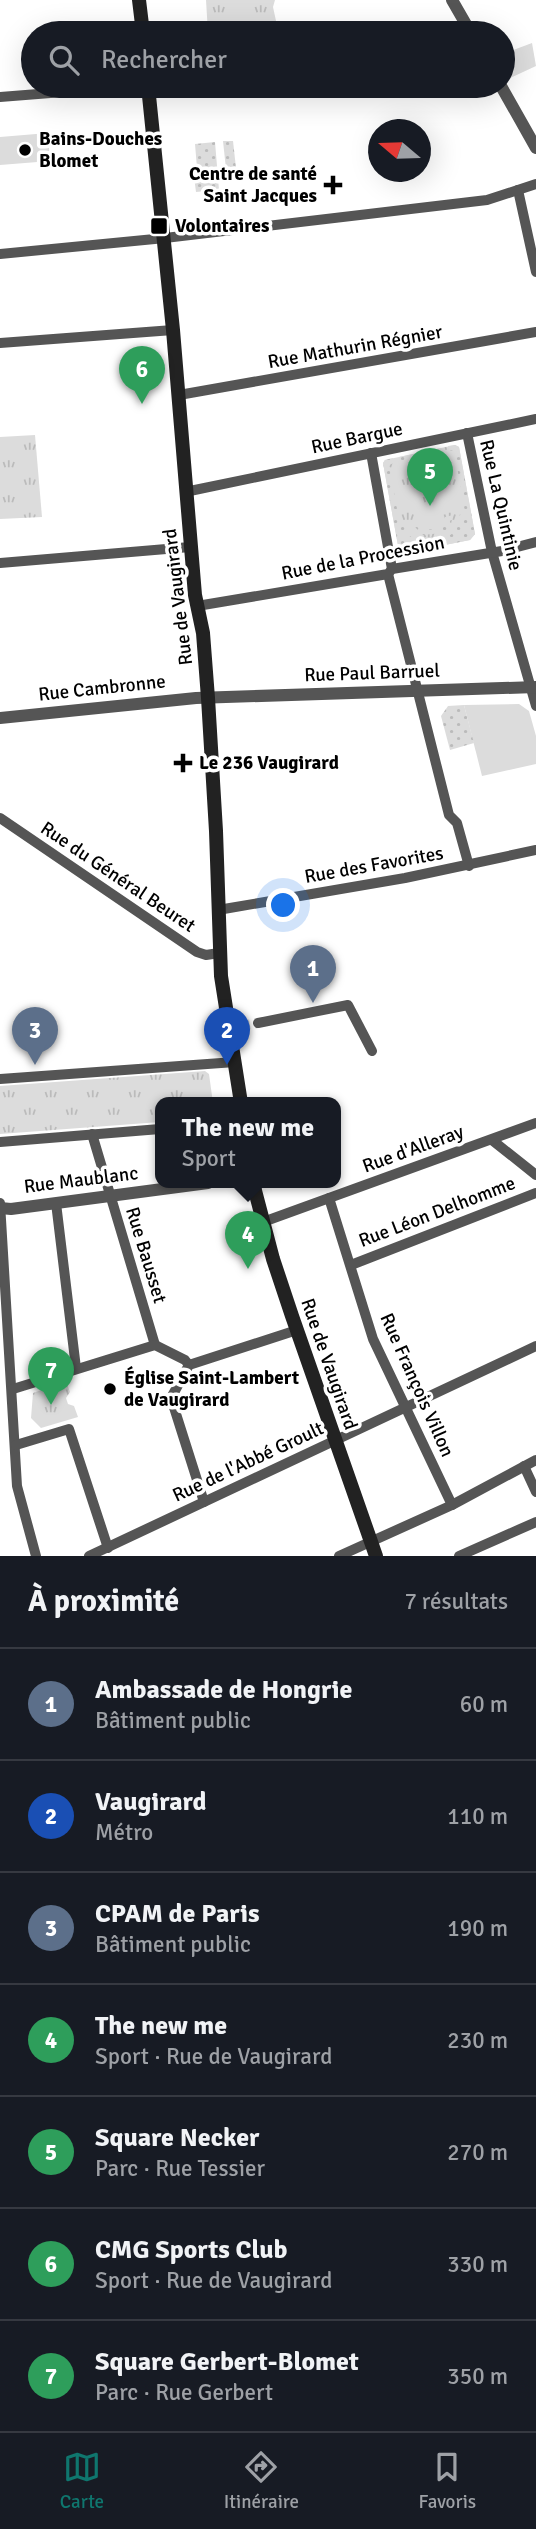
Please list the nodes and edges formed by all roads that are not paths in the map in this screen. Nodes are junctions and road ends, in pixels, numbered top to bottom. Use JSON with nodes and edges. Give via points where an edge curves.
{"nodes":[{"id":1,"x":139,"y":0,"type":"edge"},
{"id":2,"x":452,"y":0,"type":"edge"},
{"id":3,"x":142,"y":21,"type":"edge"},
{"id":4,"x":464,"y":21,"type":"edge"},
{"id":5,"x":21,"y":95,"type":"edge"},
{"id":6,"x":0,"y":97,"type":"edge"},
{"id":7,"x":149,"y":98,"type":"edge"},
{"id":8,"x":507,"y":98,"type":"edge"},
{"id":9,"x":536,"y":148,"type":"edge"},
{"id":10,"x":536,"y":184,"type":"edge"},
{"id":11,"x":518,"y":190,"type":"junction"},
{"id":12,"x":165,"y":238,"type":"junction"},
{"id":13,"x":0,"y":254,"type":"edge"},
{"id":14,"x":536,"y":272,"type":"edge"},
{"id":15,"x":173,"y":330,"type":"junction"},
{"id":16,"x":536,"y":332,"type":"edge"},
{"id":17,"x":0,"y":343,"type":"edge"},
{"id":18,"x":179,"y":395,"type":"junction"},
{"id":19,"x":536,"y":419,"type":"edge"},
{"id":20,"x":467,"y":433,"type":"junction"},
{"id":21,"x":371,"y":453,"type":"junction"},
{"id":22,"x":185,"y":492,"type":"junction"},
{"id":23,"x":536,"y":542,"type":"edge"},
{"id":24,"x":190,"y":547,"type":"junction"},
{"id":25,"x":492,"y":552,"type":"junction"},
{"id":26,"x":0,"y":563,"type":"edge"},
{"id":27,"x":390,"y":572,"type":"junction"},
{"id":28,"x":197,"y":606,"type":"junction"},
{"id":29,"x":534,"y":687,"type":"edge"},
{"id":30,"x":416,"y":691,"type":"junction"},
{"id":31,"x":208,"y":698,"type":"junction"},
{"id":32,"x":536,"y":706,"type":"edge"},
{"id":33,"x":0,"y":718,"type":"edge"},
{"id":34,"x":0,"y":818,"type":"edge"},
{"id":35,"x":536,"y":850,"type":"edge"},
{"id":36,"x":469,"y":866,"type":"junction"},
{"id":37,"x":218,"y":910,"type":"junction"},
{"id":38,"x":219,"y":953,"type":"junction"},
{"id":39,"x":258,"y":1023,"type":"tunnel mouth"},
{"id":40,"x":372,"y":1051,"type":"dead end"},
{"id":41,"x":235,"y":1062,"type":"junction"},
{"id":42,"x":0,"y":1079,"type":"edge"},
{"id":43,"x":240,"y":1097,"type":"edge"},
{"id":44,"x":536,"y":1124,"type":"edge"},
{"id":45,"x":155,"y":1129,"type":"edge"},
{"id":46,"x":92,"y":1134,"type":"junction"},
{"id":47,"x":492,"y":1140,"type":"junction"},
{"id":48,"x":0,"y":1142,"type":"edge"},
{"id":49,"x":536,"y":1175,"type":"edge"},
{"id":50,"x":170,"y":1188,"type":"edge"},
{"id":51,"x":254,"y":1188,"type":"edge"},
{"id":52,"x":536,"y":1193,"type":"edge"},
{"id":53,"x":110,"y":1196,"type":"junction"},
{"id":54,"x":329,"y":1198,"type":"junction"},
{"id":55,"x":56,"y":1203,"type":"junction"},
{"id":56,"x":0,"y":1207,"type":"edge"},
{"id":57,"x":263,"y":1222,"type":"junction"},
{"id":58,"x":351,"y":1265,"type":"junction"},
{"id":59,"x":3,"y":1284,"type":"edge"},
{"id":60,"x":297,"y":1330,"type":"junction"},
{"id":61,"x":155,"y":1345,"type":"junction"},
{"id":62,"x":536,"y":1346,"type":"edge"},
{"id":63,"x":189,"y":1364,"type":"junction"},
{"id":64,"x":76,"y":1368,"type":"junction"},
{"id":65,"x":13,"y":1389,"type":"junction"},
{"id":66,"x":406,"y":1408,"type":"junction"},
{"id":67,"x":335,"y":1441,"type":"junction"},
{"id":68,"x":16,"y":1445,"type":"junction"},
{"id":69,"x":536,"y":1460,"type":"edge"},
{"id":70,"x":524,"y":1466,"type":"junction"},
{"id":71,"x":536,"y":1492,"type":"edge"},
{"id":72,"x":204,"y":1502,"type":"junction"},
{"id":73,"x":452,"y":1505,"type":"junction"},
{"id":74,"x":536,"y":1522,"type":"edge"},
{"id":75,"x":108,"y":1548,"type":"junction"},
{"id":76,"x":373,"y":1549,"type":"edge"},
{"id":77,"x":36,"y":1556,"type":"edge"},
{"id":78,"x":89,"y":1556,"type":"edge"},
{"id":79,"x":339,"y":1556,"type":"edge"},
{"id":80,"x":459,"y":1556,"type":"edge"}],
"edges":[{"from":1,"to":3,"type":"main road"},
{"from":2,"to":4,"type":"street"},
{"from":5,"to":6,"type":"street"},
{"from":7,"to":12,"type":"main road","name":"Rue de Vaugirard"},
{"from":8,"to":9,"type":"street"},
{"from":10,"to":11,"type":"street"},
{"from":11,"to":12,"type":"street","via":[[487,200]]},
{"from":11,"to":14,"type":"street"},
{"from":12,"to":13,"type":"street"},
{"from":12,"to":15,"type":"main road","name":"Rue de Vaugirard"},
{"from":15,"to":17,"type":"street"},
{"from":15,"to":18,"type":"main road","name":"Rue de Vaugirard"},
{"from":16,"to":18,"type":"street","name":"Rue Mathurin Régnier"},
{"from":18,"to":22,"type":"main road","name":"Rue de Vaugirard"},
{"from":19,"to":20,"type":"street","name":"Rue Bargue"},
{"from":20,"to":21,"type":"street","name":"Rue Bargue"},
{"from":20,"to":25,"type":"street","name":"Rue La Quintinie"},
{"from":21,"to":22,"type":"street","name":"Rue Bargue"},
{"from":21,"to":27,"type":"street"},
{"from":22,"to":24,"type":"main road","name":"Rue de Vaugirard"},
{"from":23,"to":25,"type":"street","name":"Rue de la Procession"},
{"from":24,"to":26,"type":"street"},
{"from":24,"to":28,"type":"main road","name":"Rue de Vaugirard"},
{"from":25,"to":27,"type":"street","name":"Rue de la Procession"},
{"from":25,"to":29,"type":"street","name":"Rue La Quintinie"},
{"from":27,"to":28,"type":"street","name":"Rue de la Procession"},
{"from":27,"to":30,"type":"street"},
{"from":28,"to":31,"type":"main road","name":"Rue de Vaugirard"},
{"from":29,"to":30,"type":"street","name":"Rue Paul Barruel"},
{"from":29,"to":32,"type":"street","name":"Rue La Quintinie"},
{"from":30,"to":31,"type":"street","name":"Rue Paul Barruel"},
{"from":30,"to":36,"type":"street","via":[[449,815],[457,822]]},
{"from":31,"to":33,"type":"street","name":"Rue Cambronne"},
{"from":31,"to":37,"type":"main road","name":"Rue de Vaugirard"},
{"from":34,"to":38,"type":"street","name":"Rue du Général Beuret","via":[[197,952]]},
{"from":35,"to":36,"type":"street","name":"Rue des Favorites"},
{"from":36,"to":37,"type":"street","name":"Rue des Favorites"},
{"from":37,"to":38,"type":"main road","name":"Rue de Vaugirard"},
{"from":38,"to":41,"type":"main road","name":"Rue de Vaugirard","via":[[234,1028]]},
{"from":39,"to":40,"type":"street","via":[[348,1005]]},
{"from":41,"to":42,"type":"street"},
{"from":41,"to":43,"type":"main road","name":"Rue de Vaugirard"},
{"from":44,"to":47,"type":"street","name":"Rue d'Alleray"},
{"from":45,"to":46,"type":"street"},
{"from":46,"to":48,"type":"street"},
{"from":46,"to":53,"type":"street","name":"Rue Bausset"},
{"from":47,"to":49,"type":"street"},
{"from":47,"to":54,"type":"street","name":"Rue d'Alleray"},
{"from":50,"to":53,"type":"street","name":"Rue Maublanc"},
{"from":51,"to":57,"type":"main road","name":"Rue de Vaugirard"},
{"from":52,"to":58,"type":"street","name":"Rue Léon Delhomme"},
{"from":53,"to":55,"type":"street","name":"Rue Maublanc"},
{"from":53,"to":61,"type":"street","name":"Rue Bausset"},
{"from":54,"to":57,"type":"street","name":"Rue d'Alleray"},
{"from":54,"to":58,"type":"street","name":"Rue François Villon"},
{"from":55,"to":56,"type":"street","name":"Rue Maublanc"},
{"from":55,"to":64,"type":"street"},
{"from":56,"to":59,"type":"street"},
{"from":57,"to":60,"type":"main road","name":"Rue de Vaugirard"},
{"from":58,"to":66,"type":"street","name":"Rue François Villon","via":[[373,1339]]},
{"from":59,"to":65,"type":"street"},
{"from":60,"to":63,"type":"street"},
{"from":60,"to":67,"type":"main road","name":"Rue de Vaugirard"},
{"from":61,"to":63,"type":"street"},
{"from":61,"to":64,"type":"street"},
{"from":62,"to":66,"type":"street","name":"Rue de l'Abbé Groult"},
{"from":63,"to":72,"type":"street","via":[[171,1398]]},
{"from":64,"to":65,"type":"street"},
{"from":65,"to":68,"type":"street"},
{"from":66,"to":67,"type":"street","name":"Rue de l'Abbé Groult"},
{"from":66,"to":73,"type":"street","name":"Rue François Villon"},
{"from":67,"to":72,"type":"street","name":"Rue de l'Abbé Groult"},
{"from":67,"to":76,"type":"main road","name":"Rue de Vaugirard"},
{"from":68,"to":75,"type":"street","via":[[69,1429]]},
{"from":68,"to":77,"type":"street","via":[[17,1486]]},
{"from":69,"to":70,"type":"street"},
{"from":70,"to":71,"type":"street"},
{"from":70,"to":73,"type":"street"},
{"from":72,"to":75,"type":"street","name":"Rue de l'Abbé Groult"},
{"from":73,"to":76,"type":"street"},
{"from":74,"to":80,"type":"street"},
{"from":75,"to":78,"type":"street","name":"Rue de l'Abbé Groult"},
{"from":76,"to":79,"type":"street"}]}
